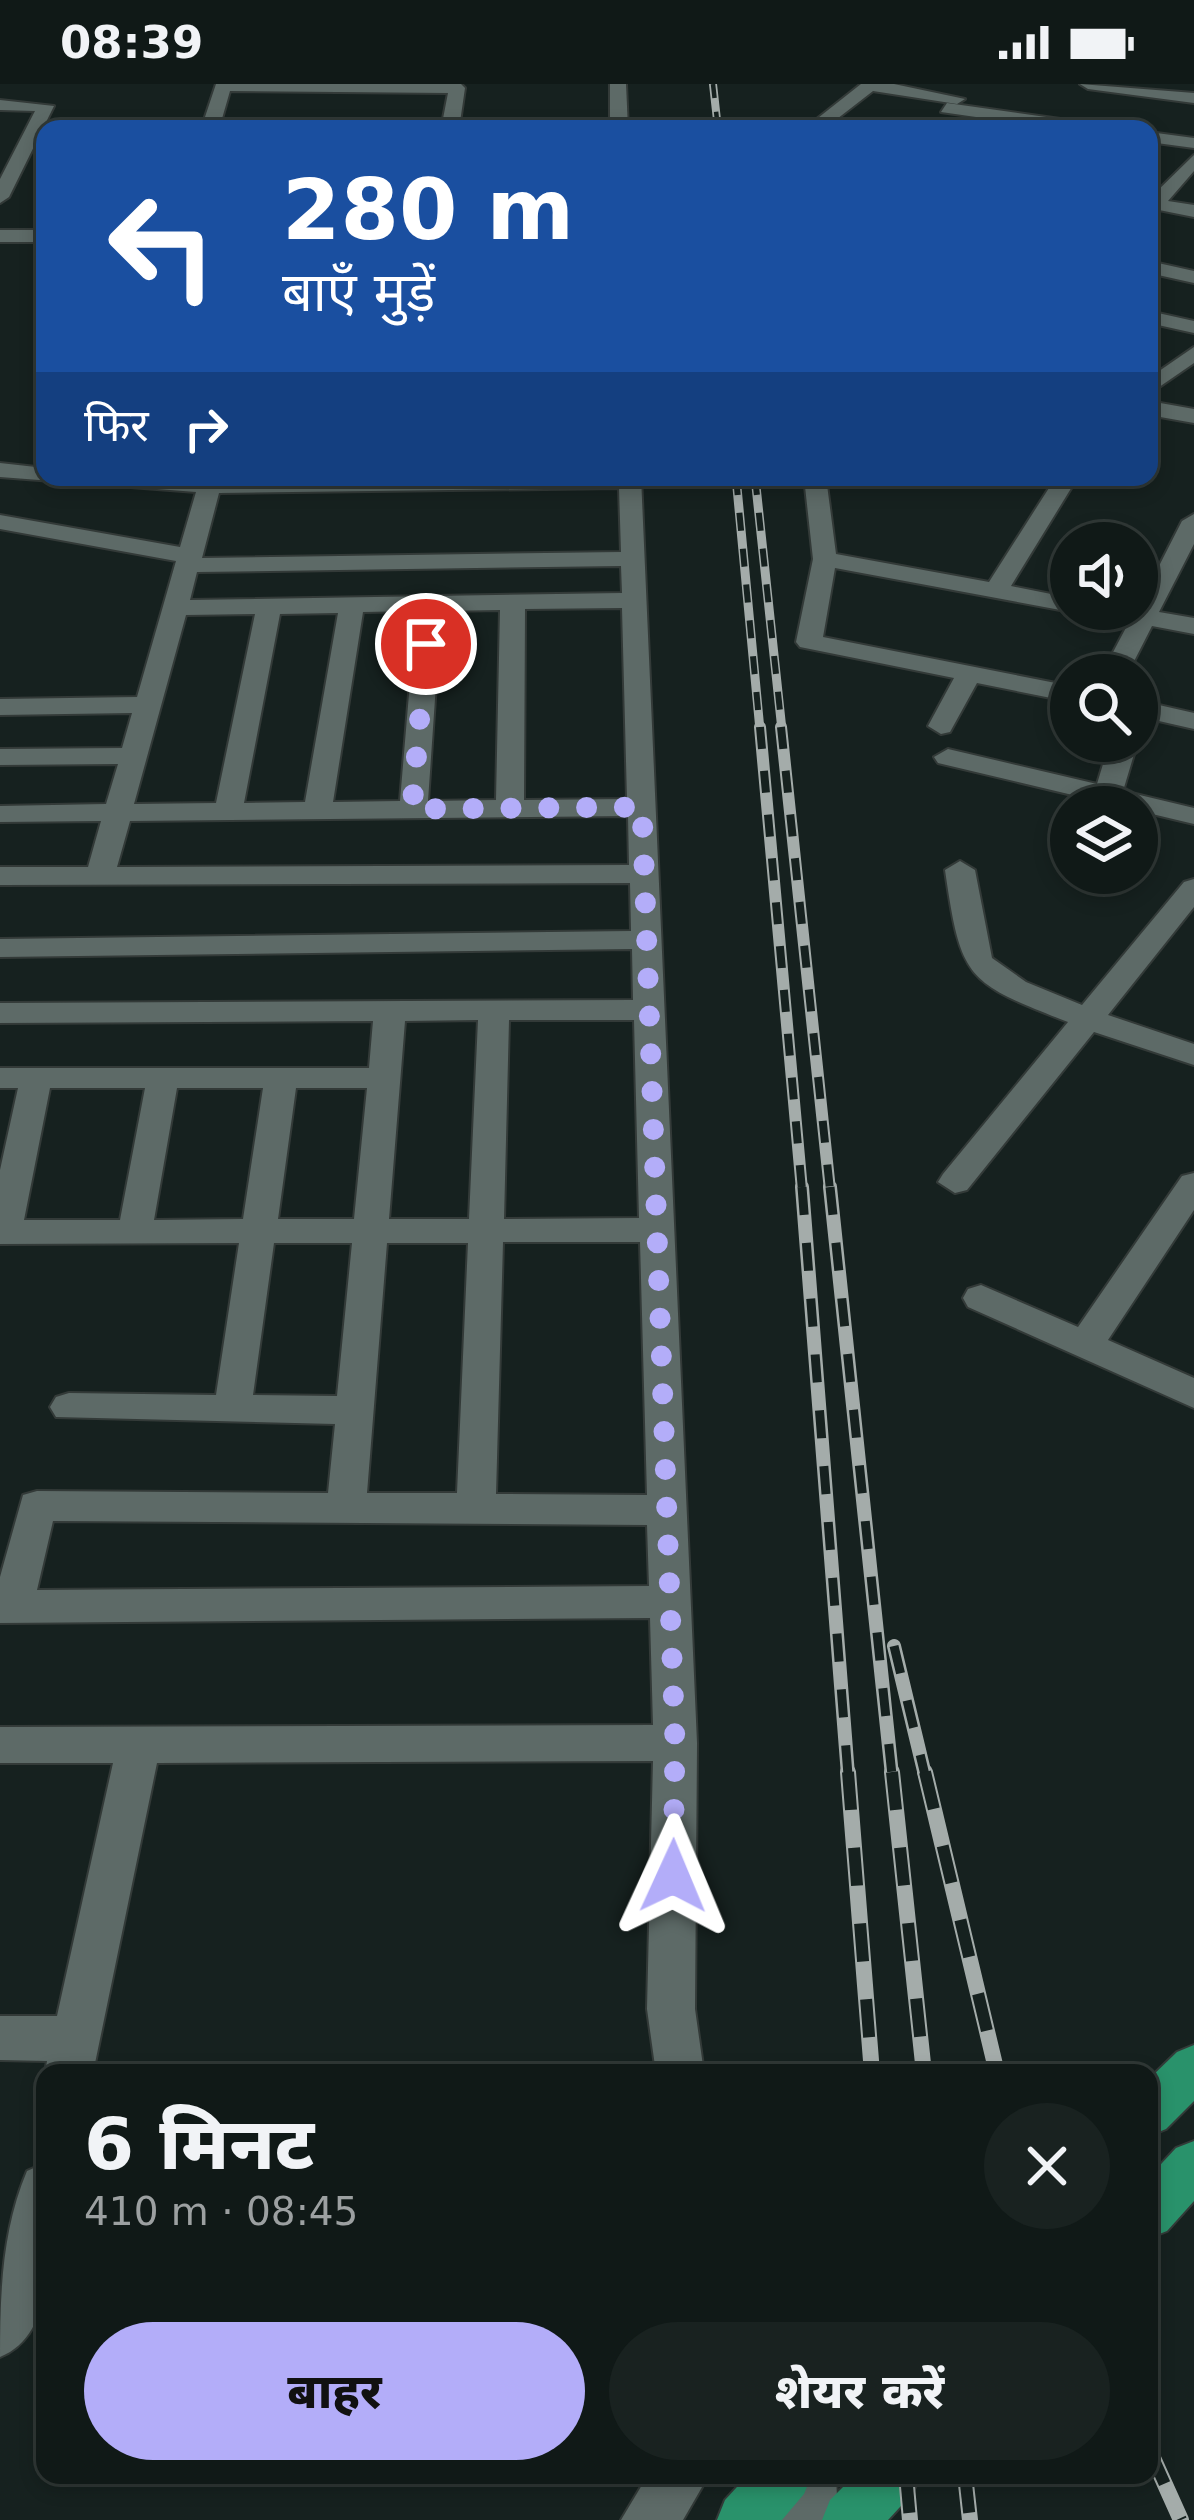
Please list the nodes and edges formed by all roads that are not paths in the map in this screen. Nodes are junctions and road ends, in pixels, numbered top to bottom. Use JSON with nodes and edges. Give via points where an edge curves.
{"nodes":[{"id":1,"x":58,"y":84,"type":"edge"},
{"id":2,"x":619,"y":84,"type":"edge"},
{"id":3,"x":870,"y":84,"type":"edge"},
{"id":4,"x":973,"y":84,"type":"edge"},
{"id":5,"x":1088,"y":84,"type":"edge"},
{"id":6,"x":224,"y":85,"type":"edge"},
{"id":7,"x":1194,"y":98,"type":"edge"},
{"id":8,"x":0,"y":105,"type":"edge"},
{"id":9,"x":46,"y":106,"type":"junction"},
{"id":10,"x":947,"y":108,"type":"junction"},
{"id":11,"x":37,"y":120,"type":"edge"},
{"id":12,"x":213,"y":120,"type":"edge"},
{"id":13,"x":452,"y":120,"type":"edge"},
{"id":14,"x":620,"y":120,"type":"edge"},
{"id":15,"x":824,"y":120,"type":"edge"},
{"id":16,"x":1032,"y":120,"type":"edge"},
{"id":17,"x":36,"y":121,"type":"edge"},
{"id":18,"x":1158,"y":137,"type":"edge"},
{"id":19,"x":1194,"y":143,"type":"edge"},
{"id":20,"x":8,"y":164,"type":"edge"},
{"id":21,"x":1187,"y":171,"type":"edge"},
{"id":22,"x":0,"y":197,"type":"edge"},
{"id":23,"x":1158,"y":201,"type":"edge"},
{"id":24,"x":1158,"y":208,"type":"edge"},
{"id":25,"x":1194,"y":211,"type":"edge"},
{"id":26,"x":0,"y":236,"type":"edge"},
{"id":27,"x":36,"y":236,"type":"edge"},
{"id":28,"x":1158,"y":269,"type":"edge"},
{"id":29,"x":1194,"y":277,"type":"edge"},
{"id":30,"x":1158,"y":319,"type":"edge"},
{"id":31,"x":1194,"y":327,"type":"edge"},
{"id":32,"x":1194,"y":353,"type":"edge"},
{"id":33,"x":1158,"y":376,"type":"edge"},
{"id":34,"x":1158,"y":410,"type":"edge"},
{"id":35,"x":1194,"y":416,"type":"edge"},
{"id":36,"x":36,"y":452,"type":"edge"},
{"id":37,"x":8,"y":471,"type":"edge"},
{"id":38,"x":45,"y":486,"type":"edge"},
{"id":39,"x":190,"y":486,"type":"edge"},
{"id":40,"x":254,"y":486,"type":"edge"},
{"id":41,"x":630,"y":486,"type":"edge"},
{"id":42,"x":816,"y":486,"type":"edge"},
{"id":43,"x":1061,"y":486,"type":"edge"},
{"id":44,"x":209,"y":487,"type":"junction"},
{"id":45,"x":0,"y":519,"type":"edge"},
{"id":46,"x":1194,"y":521,"type":"edge"},
{"id":47,"x":825,"y":559,"type":"junction"},
{"id":48,"x":190,"y":560,"type":"junction"},
{"id":49,"x":633,"y":560,"type":"junction"},
{"id":50,"x":1158,"y":585,"type":"edge"},
{"id":51,"x":996,"y":591,"type":"junction"},
{"id":52,"x":634,"y":600,"type":"junction"},
{"id":53,"x":1050,"y":600,"type":"edge"},
{"id":54,"x":513,"y":602,"type":"junction"},
{"id":55,"x":429,"y":603,"type":"junction"},
{"id":56,"x":352,"y":604,"type":"junction"},
{"id":57,"x":269,"y":606,"type":"junction"},
{"id":58,"x":177,"y":608,"type":"junction"},
{"id":59,"x":1158,"y":620,"type":"edge"},
{"id":60,"x":1194,"y":626,"type":"edge"},
{"id":61,"x":969,"y":674,"type":"junction"},
{"id":62,"x":1050,"y":690,"type":"edge"},
{"id":63,"x":150,"y":706,"type":"junction"},
{"id":64,"x":0,"y":707,"type":"edge"},
{"id":65,"x":1158,"y":713,"type":"edge"},
{"id":66,"x":1194,"y":721,"type":"edge"},
{"id":67,"x":941,"y":726,"type":"dead end"},
{"id":68,"x":0,"y":757,"type":"edge"},
{"id":69,"x":135,"y":757,"type":"junction"},
{"id":70,"x":948,"y":757,"type":"dead end"},
{"id":71,"x":1070,"y":786,"type":"edge"},
{"id":72,"x":642,"y":807,"type":"junction"},
{"id":73,"x":1158,"y":807,"type":"edge"},
{"id":74,"x":510,"y":808,"type":"junction"},
{"id":75,"x":412,"y":809,"type":"junction"},
{"id":76,"x":318,"y":810,"type":"junction"},
{"id":77,"x":119,"y":812,"type":"junction"},
{"id":78,"x":228,"y":812,"type":"junction"},
{"id":79,"x":0,"y":814,"type":"edge"},
{"id":80,"x":1194,"y":815,"type":"edge"},
{"id":81,"x":960,"y":870,"type":"dead end"},
{"id":82,"x":644,"y":874,"type":"junction"},
{"id":83,"x":0,"y":876,"type":"edge"},
{"id":84,"x":100,"y":876,"type":"junction"},
{"id":85,"x":1194,"y":888,"type":"edge"},
{"id":86,"x":646,"y":940,"type":"junction"},
{"id":87,"x":0,"y":948,"type":"edge"},
{"id":88,"x":494,"y":1010,"type":"junction"},
{"id":89,"x":649,"y":1010,"type":"junction"},
{"id":90,"x":390,"y":1012,"type":"junction"},
{"id":91,"x":0,"y":1013,"type":"edge"},
{"id":92,"x":1093,"y":1018,"type":"junction"},
{"id":93,"x":1194,"y":1055,"type":"edge"},
{"id":94,"x":0,"y":1078,"type":"edge"},
{"id":95,"x":36,"y":1078,"type":"junction"},
{"id":96,"x":163,"y":1078,"type":"junction"},
{"id":97,"x":281,"y":1078,"type":"junction"},
{"id":98,"x":384,"y":1078,"type":"junction"},
{"id":99,"x":955,"y":1182,"type":"dead end"},
{"id":100,"x":1194,"y":1184,"type":"edge"},
{"id":101,"x":259,"y":1228,"type":"junction"},
{"id":102,"x":135,"y":1230,"type":"junction"},
{"id":103,"x":657,"y":1230,"type":"junction"},
{"id":104,"x":2,"y":1232,"type":"edge"},
{"id":105,"x":370,"y":1232,"type":"junction"},
{"id":106,"x":486,"y":1233,"type":"junction"},
{"id":107,"x":981,"y":1298,"type":"dead end"},
{"id":108,"x":1084,"y":1347,"type":"junction"},
{"id":109,"x":1194,"y":1394,"type":"edge"},
{"id":110,"x":69,"y":1407,"type":"dead end"},
{"id":111,"x":233,"y":1407,"type":"junction"},
{"id":112,"x":355,"y":1410,"type":"junction"},
{"id":113,"x":346,"y":1508,"type":"junction"},
{"id":114,"x":476,"y":1509,"type":"junction"},
{"id":115,"x":667,"y":1510,"type":"junction"},
{"id":116,"x":670,"y":1602,"type":"junction"},
{"id":117,"x":6,"y":1607,"type":"edge"},
{"id":118,"x":675,"y":1743,"type":"junction"},
{"id":119,"x":139,"y":1744,"type":"junction"},
{"id":120,"x":0,"y":1745,"type":"edge"},
{"id":121,"x":0,"y":2038,"type":"edge"},
{"id":122,"x":73,"y":2056,"type":"edge"},
{"id":123,"x":679,"y":2064,"type":"edge"},
{"id":124,"x":1194,"y":2068,"type":"edge"},
{"id":125,"x":1158,"y":2103,"type":"edge"},
{"id":126,"x":1194,"y":2165,"type":"edge"},
{"id":127,"x":1158,"y":2203,"type":"edge"},
{"id":128,"x":36,"y":2242,"type":"edge"},
{"id":129,"x":0,"y":2331,"type":"edge"},
{"id":130,"x":675,"y":2484,"type":"edge"},
{"id":131,"x":777,"y":2484,"type":"edge"},
{"id":132,"x":809,"y":2484,"type":"edge"},
{"id":133,"x":884,"y":2484,"type":"edge"},
{"id":134,"x":649,"y":2520,"type":"edge"},
{"id":135,"x":745,"y":2520,"type":"edge"},
{"id":136,"x":810,"y":2520,"type":"edge"},
{"id":137,"x":850,"y":2520,"type":"edge"}],
"edges":[{"from":1,"to":9,"type":"street"},
{"from":2,"to":14,"type":"street"},
{"from":3,"to":10,"type":"street"},
{"from":3,"to":15,"type":"street"},
{"from":4,"to":10,"type":"street"},
{"from":5,"to":7,"type":"street"},
{"from":6,"to":12,"type":"street"},
{"from":6,"to":13,"type":"street","via":[[457,88]]},
{"from":8,"to":9,"type":"street"},
{"from":9,"to":11,"type":"street"},
{"from":10,"to":16,"type":"street"},
{"from":17,"to":20,"type":"street"},
{"from":18,"to":19,"type":"street"},
{"from":20,"to":22,"type":"street"},
{"from":21,"to":23,"type":"street"},
{"from":24,"to":25,"type":"street"},
{"from":26,"to":27,"type":"street"},
{"from":28,"to":29,"type":"street"},
{"from":30,"to":31,"type":"street"},
{"from":32,"to":33,"type":"street"},
{"from":34,"to":35,"type":"street"},
{"from":36,"to":37,"type":"street"},
{"from":38,"to":45,"type":"street"},
{"from":39,"to":44,"type":"street"},
{"from":40,"to":44,"type":"street"},
{"from":41,"to":49,"type":"street"},
{"from":42,"to":47,"type":"street"},
{"from":43,"to":51,"type":"street"},
{"from":44,"to":48,"type":"street"},
{"from":45,"to":48,"type":"street"},
{"from":46,"to":50,"type":"street"},
{"from":47,"to":51,"type":"street"},
{"from":47,"to":61,"type":"street","via":[[809,642]]},
{"from":48,"to":49,"type":"street"},
{"from":48,"to":58,"type":"street"},
{"from":49,"to":52,"type":"street"},
{"from":51,"to":53,"type":"street"},
{"from":52,"to":54,"type":"street"},
{"from":52,"to":72,"type":"street"},
{"from":54,"to":55,"type":"street"},
{"from":54,"to":74,"type":"street"},
{"from":55,"to":56,"type":"street"},
{"from":55,"to":75,"type":"street"},
{"from":56,"to":57,"type":"street"},
{"from":56,"to":76,"type":"street"},
{"from":57,"to":58,"type":"street"},
{"from":57,"to":78,"type":"street"},
{"from":58,"to":63,"type":"street"},
{"from":59,"to":60,"type":"street"},
{"from":61,"to":62,"type":"street"},
{"from":61,"to":67,"type":"street"},
{"from":63,"to":64,"type":"street"},
{"from":63,"to":69,"type":"street"},
{"from":65,"to":66,"type":"street"},
{"from":68,"to":69,"type":"street"},
{"from":69,"to":77,"type":"street"},
{"from":70,"to":71,"type":"street"},
{"from":72,"to":74,"type":"street"},
{"from":72,"to":82,"type":"street"},
{"from":73,"to":80,"type":"street"},
{"from":74,"to":75,"type":"street"},
{"from":75,"to":76,"type":"street"},
{"from":76,"to":78,"type":"street"},
{"from":77,"to":78,"type":"street"},
{"from":77,"to":79,"type":"street"},
{"from":77,"to":84,"type":"street"},
{"from":81,"to":92,"type":"street","via":[[975,958],[986,973]]},
{"from":82,"to":84,"type":"street"},
{"from":82,"to":86,"type":"street"},
{"from":83,"to":84,"type":"street"},
{"from":85,"to":92,"type":"street"},
{"from":86,"to":87,"type":"street"},
{"from":86,"to":89,"type":"street"},
{"from":88,"to":89,"type":"street"},
{"from":88,"to":90,"type":"street"},
{"from":88,"to":106,"type":"street"},
{"from":89,"to":103,"type":"street"},
{"from":90,"to":91,"type":"street"},
{"from":90,"to":98,"type":"street"},
{"from":92,"to":93,"type":"street"},
{"from":92,"to":99,"type":"street"},
{"from":94,"to":95,"type":"street"},
{"from":95,"to":96,"type":"street"},
{"from":95,"to":104,"type":"street"},
{"from":96,"to":97,"type":"street"},
{"from":96,"to":102,"type":"street"},
{"from":97,"to":98,"type":"street"},
{"from":97,"to":101,"type":"street"},
{"from":98,"to":105,"type":"street"},
{"from":100,"to":108,"type":"street"},
{"from":101,"to":102,"type":"street"},
{"from":101,"to":105,"type":"street"},
{"from":101,"to":111,"type":"street"},
{"from":102,"to":104,"type":"street"},
{"from":103,"to":106,"type":"street"},
{"from":103,"to":115,"type":"street"},
{"from":105,"to":106,"type":"street"},
{"from":105,"to":112,"type":"street"},
{"from":106,"to":114,"type":"street"},
{"from":107,"to":108,"type":"street"},
{"from":108,"to":109,"type":"street"},
{"from":110,"to":111,"type":"street"},
{"from":111,"to":112,"type":"street"},
{"from":112,"to":113,"type":"street"},
{"from":113,"to":114,"type":"street"},
{"from":113,"to":117,"type":"street","via":[[37,1506]]},
{"from":114,"to":115,"type":"street"},
{"from":115,"to":116,"type":"street"},
{"from":116,"to":117,"type":"street"},
{"from":116,"to":118,"type":"street"},
{"from":118,"to":119,"type":"street"},
{"from":118,"to":123,"type":"street","via":[[671,2009]]},
{"from":119,"to":120,"type":"street"},
{"from":119,"to":122,"type":"street"},
{"from":121,"to":122,"type":"street"},
{"from":124,"to":125,"type":"main road"},
{"from":126,"to":127,"type":"main road"},
{"from":128,"to":129,"type":"street"},
{"from":130,"to":134,"type":"street"},
{"from":131,"to":135,"type":"main road"},
{"from":132,"to":136,"type":"street"},
{"from":133,"to":137,"type":"main road"}]}
